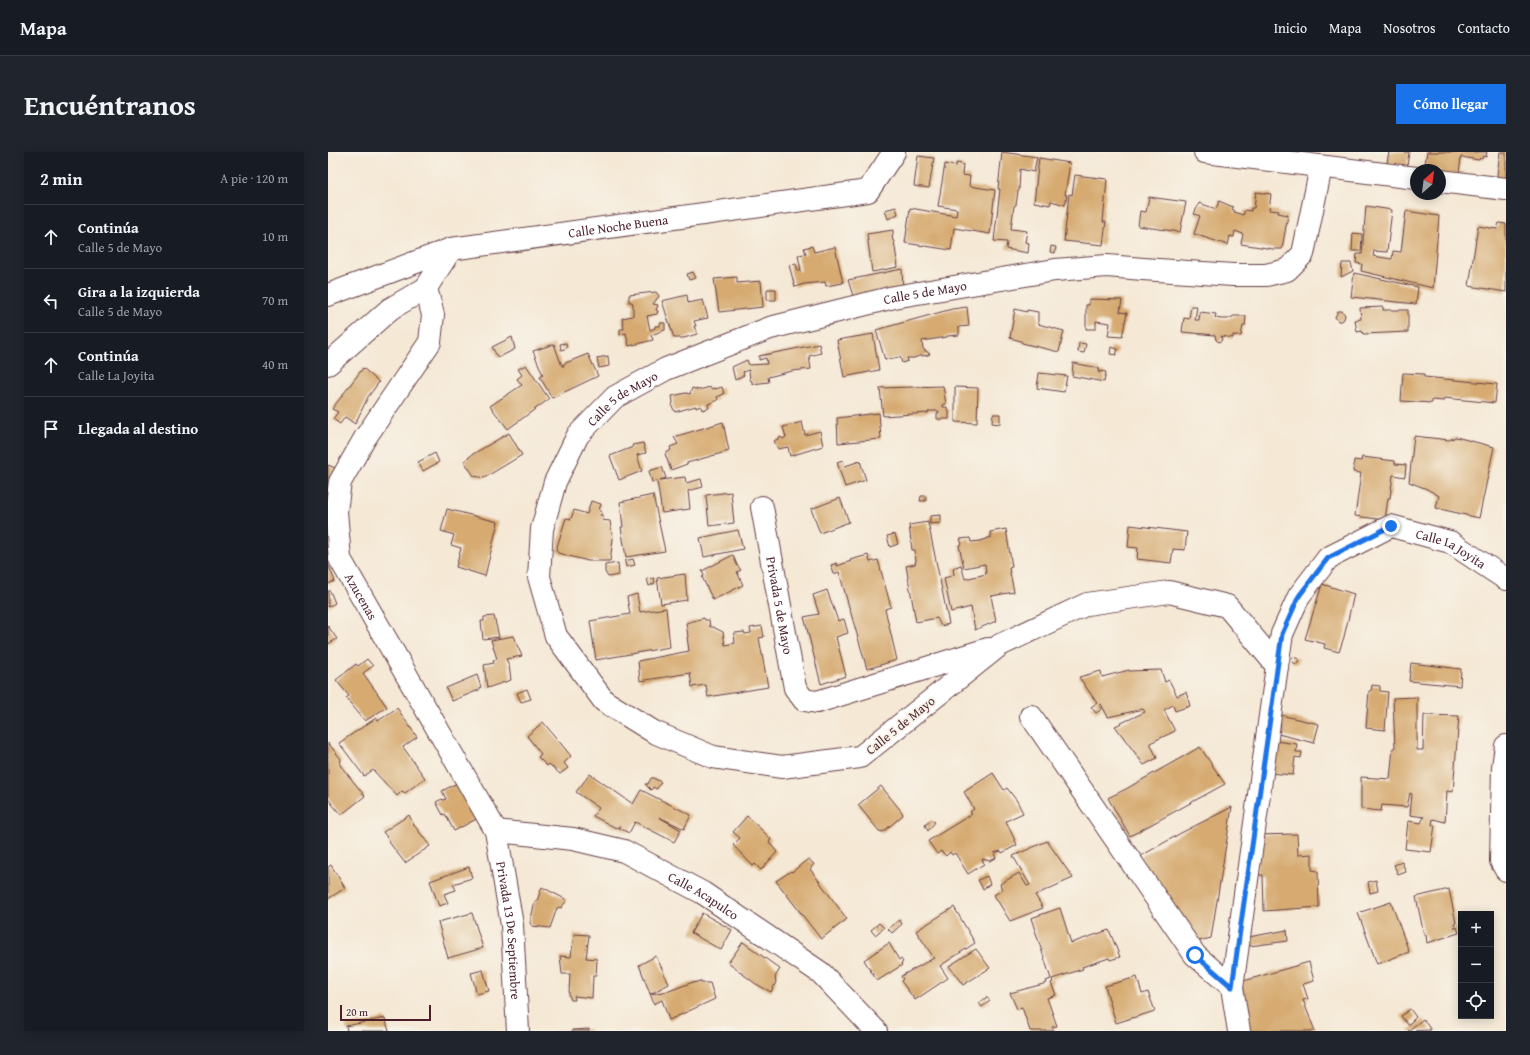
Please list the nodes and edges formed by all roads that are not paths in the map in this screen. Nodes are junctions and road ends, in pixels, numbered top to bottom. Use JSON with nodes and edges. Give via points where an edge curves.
{"nodes":[{"id":1,"x":894,"y":152,"type":"edge"},
{"id":2,"x":1205,"y":152,"type":"edge"},
{"id":3,"x":1320,"y":167,"type":"junction"},
{"id":4,"x":1410,"y":177,"type":"edge"},
{"id":5,"x":1446,"y":182,"type":"edge"},
{"id":6,"x":1506,"y":189,"type":"edge"},
{"id":7,"x":451,"y":249,"type":"junction"},
{"id":8,"x":426,"y":288,"type":"junction"},
{"id":9,"x":328,"y":295,"type":"edge"},
{"id":10,"x":328,"y":364,"type":"edge"},
{"id":11,"x":762,"y":507,"type":"dead end"},
{"id":12,"x":1506,"y":580,"type":"edge"},
{"id":13,"x":1000,"y":645,"type":"junction"},
{"id":14,"x":1277,"y":666,"type":"junction"},
{"id":15,"x":804,"y":700,"type":"joint"},
{"id":16,"x":1031,"y":716,"type":"dead end"},
{"id":17,"x":1506,"y":746,"type":"edge"},
{"id":18,"x":496,"y":831,"type":"junction"},
{"id":19,"x":1506,"y":870,"type":"edge"},
{"id":20,"x":1232,"y":987,"type":"junction"},
{"id":21,"x":518,"y":1031,"type":"edge"},
{"id":22,"x":876,"y":1031,"type":"edge"},
{"id":23,"x":1239,"y":1031,"type":"edge"}],
"edges":[{"from":1,"to":7,"type":"street","name":"Calle Noche Buena","via":[[868,191]]},
{"from":2,"to":3,"type":"street"},
{"from":3,"to":4,"type":"street"},
{"from":3,"to":13,"type":"street","name":"Calle 5 de Mayo","via":[[1303,254],[1287,270],[1266,275],[1233,275],[1107,266],[1055,270],[894,297],[770,328],[666,369],[616,397],[578,435],[555,482],[542,529],[539,577],[556,636],[604,701],[654,732],[713,757],[782,767],[860,757]]},
{"from":5,"to":6,"type":"street"},
{"from":7,"to":8,"type":"street"},
{"from":7,"to":9,"type":"street","name":"Calle Noche Buena"},
{"from":8,"to":10,"type":"street","via":[[390,309]]},
{"from":8,"to":18,"type":"street","name":"Azucenas","via":[[433,315],[430,342],[365,438],[340,482],[336,511],[340,559]]},
{"from":11,"to":15,"type":"street","name":"Privada 5 de Mayo","via":[[795,688]]},
{"from":12,"to":14,"type":"street","name":"Calle La Joyita","via":[[1450,542],[1391,526],[1328,558],[1299,596],[1282,634]]},
{"from":13,"to":14,"type":"street","name":"Calle 5 de Mayo","via":[[1087,604],[1169,592],[1227,606]]},
{"from":13,"to":15,"type":"street","name":"Calle 5 de Mayo","via":[[817,702]]},
{"from":14,"to":20,"type":"street"},
{"from":16,"to":20,"type":"street","via":[[1195,955]]},
{"from":17,"to":19,"type":"street","via":[[1503,767],[1501,861]]},
{"from":18,"to":21,"type":"street","name":"Privada 13 De Septiembre","via":[[512,925]]},
{"from":18,"to":22,"type":"street","name":"Calle Acapulco","via":[[573,839],[624,852],[697,889],[821,973]]},
{"from":20,"to":23,"type":"street"}]}
